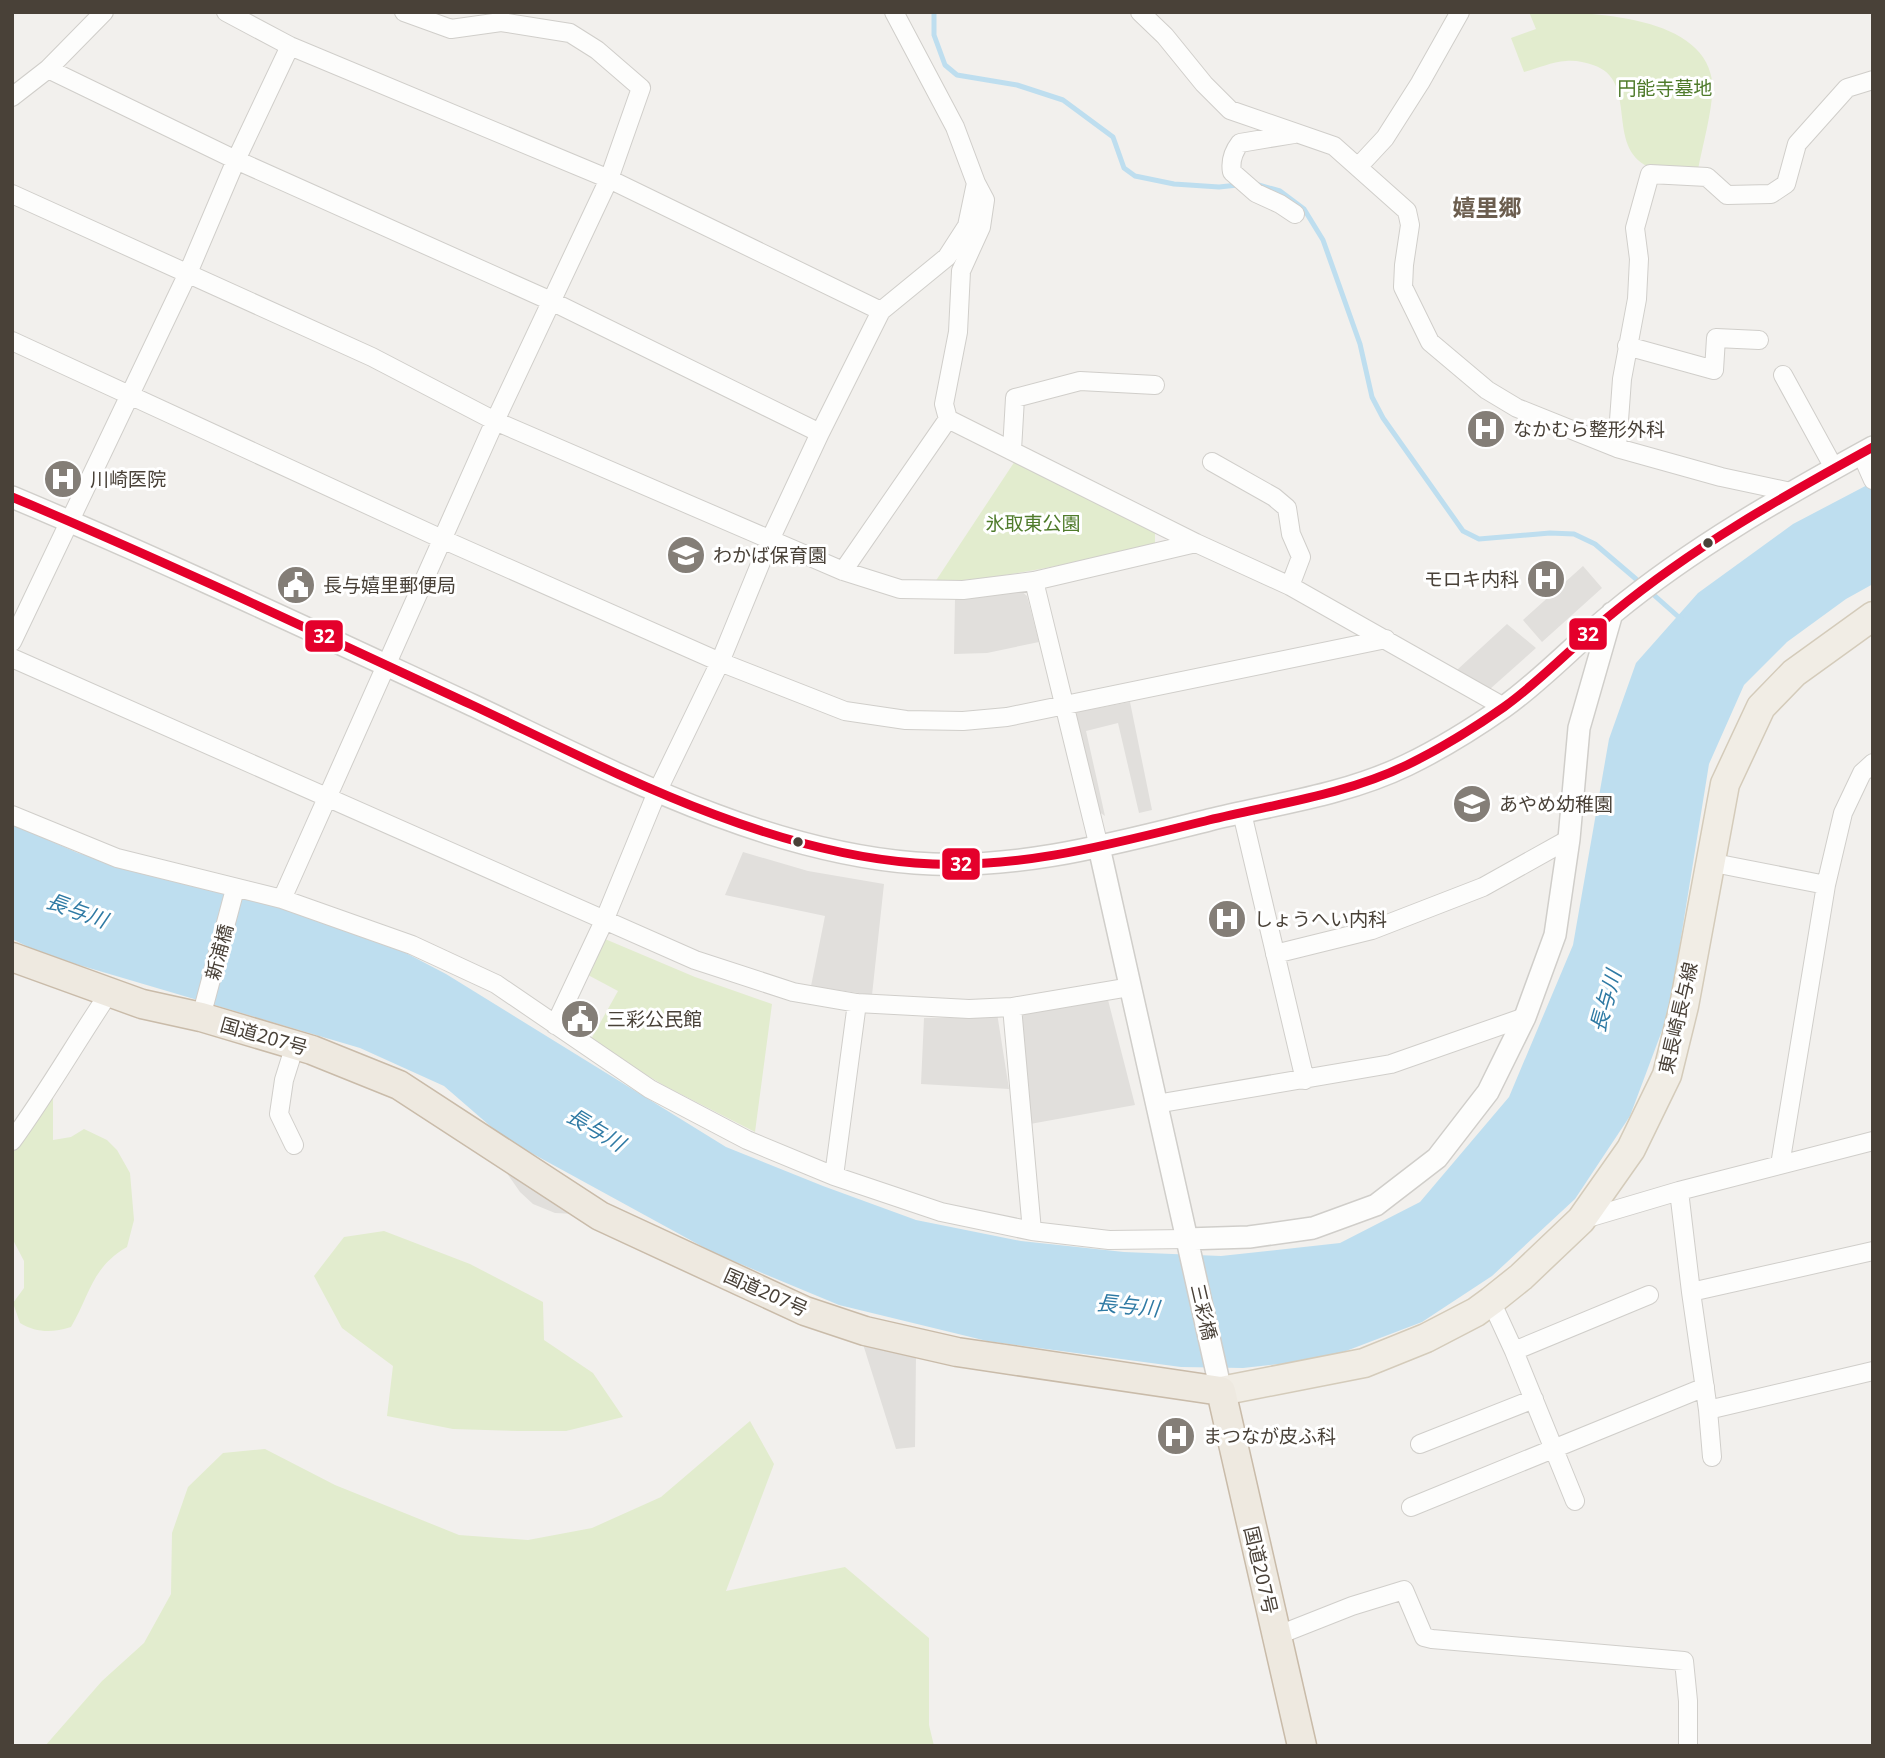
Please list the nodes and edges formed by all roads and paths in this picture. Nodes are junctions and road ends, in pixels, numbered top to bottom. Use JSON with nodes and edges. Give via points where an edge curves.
{"nodes":[{"id":1,"x":104,"y":12,"type":"edge"},
{"id":2,"x":226,"y":12,"type":"edge"},
{"id":3,"x":404,"y":12,"type":"edge"},
{"id":4,"x":894,"y":12,"type":"edge"},
{"id":5,"x":1140,"y":12,"type":"edge"},
{"id":6,"x":1460,"y":12,"type":"edge"},
{"id":7,"x":290,"y":46,"type":"junction"},
{"id":8,"x":48,"y":69,"type":"junction"},
{"id":9,"x":1873,"y":80,"type":"edge"},
{"id":10,"x":12,"y":97,"type":"edge"},
{"id":11,"x":1294,"y":134,"type":"junction"},
{"id":12,"x":236,"y":160,"type":"junction"},
{"id":13,"x":1358,"y":167,"type":"junction"},
{"id":14,"x":609,"y":179,"type":"junction"},
{"id":15,"x":976,"y":183,"type":"junction"},
{"id":16,"x":12,"y":194,"type":"edge"},
{"id":17,"x":1295,"y":214,"type":"dead end"},
{"id":18,"x":188,"y":273,"type":"junction"},
{"id":19,"x":551,"y":301,"type":"junction"},
{"id":20,"x":881,"y":311,"type":"junction"},
{"id":21,"x":1759,"y":340,"type":"dead end"},
{"id":22,"x":12,"y":341,"type":"edge"},
{"id":23,"x":1627,"y":346,"type":"junction"},
{"id":24,"x":1783,"y":375,"type":"dead end"},
{"id":25,"x":1155,"y":385,"type":"dead end"},
{"id":26,"x":129,"y":396,"type":"junction"},
{"id":27,"x":948,"y":419,"type":"junction"},
{"id":28,"x":495,"y":421,"type":"junction"},
{"id":29,"x":820,"y":433,"type":"junction"},
{"id":30,"x":1617,"y":448,"type":"junction"},
{"id":31,"x":1012,"y":450,"type":"junction"},
{"id":32,"x":1212,"y":462,"type":"dead end"},
{"id":33,"x":1868,"y":463,"type":"edge"},
{"id":34,"x":1834,"y":468,"type":"junction"},
{"id":35,"x":1791,"y":492,"type":"junction"},
{"id":36,"x":12,"y":497,"type":"edge"},
{"id":37,"x":68,"y":521,"type":"junction"},
{"id":38,"x":442,"y":539,"type":"junction"},
{"id":39,"x":770,"y":540,"type":"junction"},
{"id":40,"x":1196,"y":543,"type":"junction"},
{"id":41,"x":843,"y":571,"type":"junction"},
{"id":42,"x":1034,"y":581,"type":"junction"},
{"id":43,"x":1290,"y":586,"type":"junction"},
{"id":44,"x":1612,"y":613,"type":"junction"},
{"id":45,"x":1873,"y":616,"type":"edge"},
{"id":46,"x":1386,"y":639,"type":"junction"},
{"id":47,"x":12,"y":642,"type":"edge"},
{"id":48,"x":12,"y":657,"type":"edge"},
{"id":49,"x":720,"y":662,"type":"junction"},
{"id":50,"x":387,"y":665,"type":"junction"},
{"id":51,"x":1063,"y":706,"type":"junction"},
{"id":52,"x":1504,"y":707,"type":"junction"},
{"id":53,"x":1873,"y":763,"type":"edge"},
{"id":54,"x":657,"y":792,"type":"junction"},
{"id":55,"x":328,"y":798,"type":"junction"},
{"id":56,"x":1242,"y":813,"type":"junction"},
{"id":57,"x":12,"y":815,"type":"edge"},
{"id":58,"x":1569,"y":839,"type":"junction"},
{"id":59,"x":1098,"y":847,"type":"junction"},
{"id":60,"x":1709,"y":862,"type":"junction"},
{"id":61,"x":1826,"y":885,"type":"junction"},
{"id":62,"x":234,"y":892,"type":"junction"},
{"id":63,"x":282,"y":899,"type":"junction"},
{"id":64,"x":604,"y":921,"type":"junction"},
{"id":65,"x":1275,"y":954,"type":"junction"},
{"id":66,"x":12,"y":957,"type":"edge"},
{"id":67,"x":1130,"y":987,"type":"junction"},
{"id":68,"x":109,"y":993,"type":"junction"},
{"id":69,"x":857,"y":1003,"type":"junction"},
{"id":70,"x":1012,"y":1007,"type":"junction"},
{"id":71,"x":202,"y":1013,"type":"junction"},
{"id":72,"x":1525,"y":1017,"type":"junction"},
{"id":73,"x":555,"y":1025,"type":"junction"},
{"id":74,"x":295,"y":1045,"type":"junction"},
{"id":75,"x":1305,"y":1080,"type":"junction"},
{"id":76,"x":1156,"y":1104,"type":"junction"},
{"id":77,"x":1873,"y":1141,"type":"edge"},
{"id":78,"x":12,"y":1142,"type":"edge"},
{"id":79,"x":294,"y":1145,"type":"dead end"},
{"id":80,"x":1780,"y":1165,"type":"junction"},
{"id":81,"x":834,"y":1176,"type":"junction"},
{"id":82,"x":1679,"y":1191,"type":"junction"},
{"id":83,"x":1581,"y":1220,"type":"junction"},
{"id":84,"x":1032,"y":1231,"type":"junction"},
{"id":85,"x":1188,"y":1243,"type":"junction"},
{"id":86,"x":1873,"y":1251,"type":"edge"},
{"id":87,"x":1690,"y":1292,"type":"junction"},
{"id":88,"x":1648,"y":1295,"type":"dead end"},
{"id":89,"x":1491,"y":1301,"type":"junction"},
{"id":90,"x":1514,"y":1350,"type":"junction"},
{"id":91,"x":1873,"y":1371,"type":"edge"},
{"id":92,"x":1220,"y":1384,"type":"junction"},
{"id":93,"x":1705,"y":1387,"type":"junction"},
{"id":94,"x":1534,"y":1399,"type":"junction"},
{"id":95,"x":1708,"y":1409,"type":"junction"},
{"id":96,"x":1420,"y":1444,"type":"dead end"},
{"id":97,"x":1554,"y":1448,"type":"junction"},
{"id":98,"x":1712,"y":1457,"type":"dead end"},
{"id":99,"x":1575,"y":1501,"type":"dead end"},
{"id":100,"x":1411,"y":1507,"type":"dead end"},
{"id":101,"x":1276,"y":1636,"type":"junction"},
{"id":102,"x":1302,"y":1746,"type":"edge"},
{"id":103,"x":1688,"y":1746,"type":"edge"}],
"edges":[{"from":1,"to":8,"type":"street"},
{"from":2,"to":7,"type":"street"},
{"from":3,"to":14,"type":"street","via":[[451,29],[501,22],[525,24],[570,33],[597,50],[642,88]]},
{"from":4,"to":15,"type":"street","via":[[955,127]]},
{"from":5,"to":11,"type":"street","via":[[1230,110]]},
{"from":6,"to":13,"type":"street","via":[[1385,138]]},
{"from":7,"to":12,"type":"street"},
{"from":7,"to":14,"type":"street"},
{"from":8,"to":10,"type":"street"},
{"from":8,"to":12,"type":"street"},
{"from":9,"to":23,"type":"street","via":[[1847,88],[1797,144],[1786,184],[1771,194],[1727,195],[1707,177],[1650,174],[1635,228],[1637,299]]},
{"from":11,"to":13,"type":"street","via":[[1334,146]]},
{"from":11,"to":17,"type":"street","via":[[1240,143],[1231,165],[1234,174],[1256,193]]},
{"from":12,"to":18,"type":"street"},
{"from":12,"to":19,"type":"street"},
{"from":13,"to":30,"type":"street","via":[[1407,211],[1410,225],[1403,287],[1430,342],[1517,408]]},
{"from":14,"to":19,"type":"street"},
{"from":14,"to":20,"type":"street"},
{"from":15,"to":20,"type":"street","via":[[967,226],[947,257]]},
{"from":15,"to":27,"type":"street","via":[[985,200],[982,227],[961,271],[958,332],[944,404]]},
{"from":16,"to":18,"type":"street"},
{"from":18,"to":26,"type":"street"},
{"from":18,"to":28,"type":"street","via":[[372,357]]},
{"from":19,"to":28,"type":"street"},
{"from":19,"to":29,"type":"street"},
{"from":20,"to":29,"type":"street"},
{"from":21,"to":23,"type":"street","via":[[1716,338],[1714,370]]},
{"from":22,"to":26,"type":"street"},
{"from":23,"to":30,"type":"street"},
{"from":24,"to":34,"type":"street"},
{"from":25,"to":31,"type":"street","via":[[1080,381],[1016,398]]},
{"from":26,"to":37,"type":"street"},
{"from":26,"to":38,"type":"street"},
{"from":27,"to":31,"type":"street"},
{"from":27,"to":41,"type":"street"},
{"from":28,"to":38,"type":"street"},
{"from":28,"to":39,"type":"street"},
{"from":29,"to":39,"type":"street"},
{"from":30,"to":35,"type":"street"},
{"from":31,"to":40,"type":"street"},
{"from":32,"to":43,"type":"street","via":[[1287,508],[1301,558]]},
{"from":33,"to":34,"type":"street"},
{"from":34,"to":35,"type":"street"},
{"from":35,"to":44,"type":"street","via":[[1699,547]]},
{"from":36,"to":37,"type":"street"},
{"from":37,"to":47,"type":"street"},
{"from":37,"to":50,"type":"street"},
{"from":38,"to":49,"type":"street"},
{"from":38,"to":50,"type":"street"},
{"from":39,"to":41,"type":"street"},
{"from":39,"to":49,"type":"street"},
{"from":40,"to":42,"type":"street"},
{"from":40,"to":43,"type":"street"},
{"from":41,"to":42,"type":"street","via":[[900,589],[962,590]]},
{"from":42,"to":51,"type":"street"},
{"from":43,"to":46,"type":"street"},
{"from":44,"to":52,"type":"street"},
{"from":44,"to":58,"type":"street","via":[[1579,728]]},
{"from":45,"to":60,"type":"main road","name":"東長崎長与線","via":[[1794,673],[1761,708],[1725,784]]},
{"from":46,"to":51,"type":"street"},
{"from":46,"to":52,"type":"street"},
{"from":48,"to":55,"type":"street"},
{"from":49,"to":51,"type":"street","via":[[845,710],[906,720],[963,721]]},
{"from":49,"to":54,"type":"street"},
{"from":50,"to":54,"type":"street"},
{"from":50,"to":55,"type":"street"},
{"from":51,"to":59,"type":"street"},
{"from":52,"to":56,"type":"street","via":[[1405,766],[1330,794]]},
{"from":53,"to":61,"type":"street","via":[[1862,773],[1843,813]]},
{"from":54,"to":59,"type":"street","via":[[796,842],[915,863],[978,864]]},
{"from":54,"to":64,"type":"street"},
{"from":55,"to":63,"type":"street"},
{"from":55,"to":64,"type":"street"},
{"from":56,"to":59,"type":"street"},
{"from":56,"to":65,"type":"street"},
{"from":57,"to":62,"type":"street","via":[[117,858]]},
{"from":58,"to":65,"type":"street","via":[[1483,887],[1372,930]]},
{"from":58,"to":72,"type":"street","via":[[1555,935]]},
{"from":59,"to":67,"type":"street","name":"三彩橋"},
{"from":60,"to":61,"type":"street"},
{"from":60,"to":83,"type":"main road","name":"東長崎長与線","via":[[1667,1075],[1631,1149]]},
{"from":61,"to":80,"type":"street"},
{"from":62,"to":63,"type":"street"},
{"from":62,"to":71,"type":"street","name":"新浦橋"},
{"from":63,"to":73,"type":"street","via":[[424,950],[496,984]]},
{"from":64,"to":69,"type":"street","via":[[695,960],[793,992]]},
{"from":64,"to":73,"type":"street"},
{"from":65,"to":75,"type":"street"},
{"from":66,"to":68,"type":"highway","name":"国道207号"},
{"from":67,"to":70,"type":"street"},
{"from":67,"to":76,"type":"street","name":"三彩橋"},
{"from":68,"to":71,"type":"highway","name":"国道207号","via":[[142,1004]]},
{"from":68,"to":78,"type":"street"},
{"from":69,"to":70,"type":"street"},
{"from":69,"to":81,"type":"street"},
{"from":70,"to":84,"type":"street"},
{"from":71,"to":74,"type":"highway","name":"国道207号"},
{"from":72,"to":75,"type":"street","via":[[1391,1064]]},
{"from":72,"to":85,"type":"street","via":[[1488,1092],[1437,1158],[1376,1205],[1313,1228]]},
{"from":73,"to":81,"type":"street","via":[[650,1089],[747,1140]]},
{"from":74,"to":79,"type":"street","via":[[279,1114]]},
{"from":74,"to":92,"type":"highway","name":"国道207号","via":[[399,1084],[600,1216],[805,1311],[864,1331],[957,1352]]},
{"from":75,"to":76,"type":"street"},
{"from":76,"to":85,"type":"street","name":"三彩橋"},
{"from":77,"to":80,"type":"street"},
{"from":80,"to":82,"type":"street"},
{"from":81,"to":84,"type":"street","via":[[942,1212]]},
{"from":82,"to":83,"type":"street"},
{"from":82,"to":87,"type":"street"},
{"from":83,"to":89,"type":"main road","name":"東長崎長与線"},
{"from":84,"to":85,"type":"street"},
{"from":85,"to":92,"type":"street","name":"三彩橋"},
{"from":86,"to":87,"type":"street"},
{"from":87,"to":93,"type":"street"},
{"from":88,"to":90,"type":"street"},
{"from":89,"to":90,"type":"street"},
{"from":89,"to":92,"type":"main road","name":"東長崎長与線","via":[[1435,1334],[1364,1363]]},
{"from":90,"to":94,"type":"street"},
{"from":91,"to":95,"type":"street"},
{"from":92,"to":101,"type":"highway","name":"国道207号"},
{"from":93,"to":95,"type":"street"},
{"from":93,"to":97,"type":"street"},
{"from":94,"to":96,"type":"street"},
{"from":94,"to":97,"type":"street"},
{"from":95,"to":98,"type":"street"},
{"from":97,"to":99,"type":"street"},
{"from":97,"to":100,"type":"street"},
{"from":101,"to":102,"type":"highway","name":"国道207号"},
{"from":101,"to":103,"type":"street","via":[[1404,1590],[1424,1637],[1684,1661]]}]}
